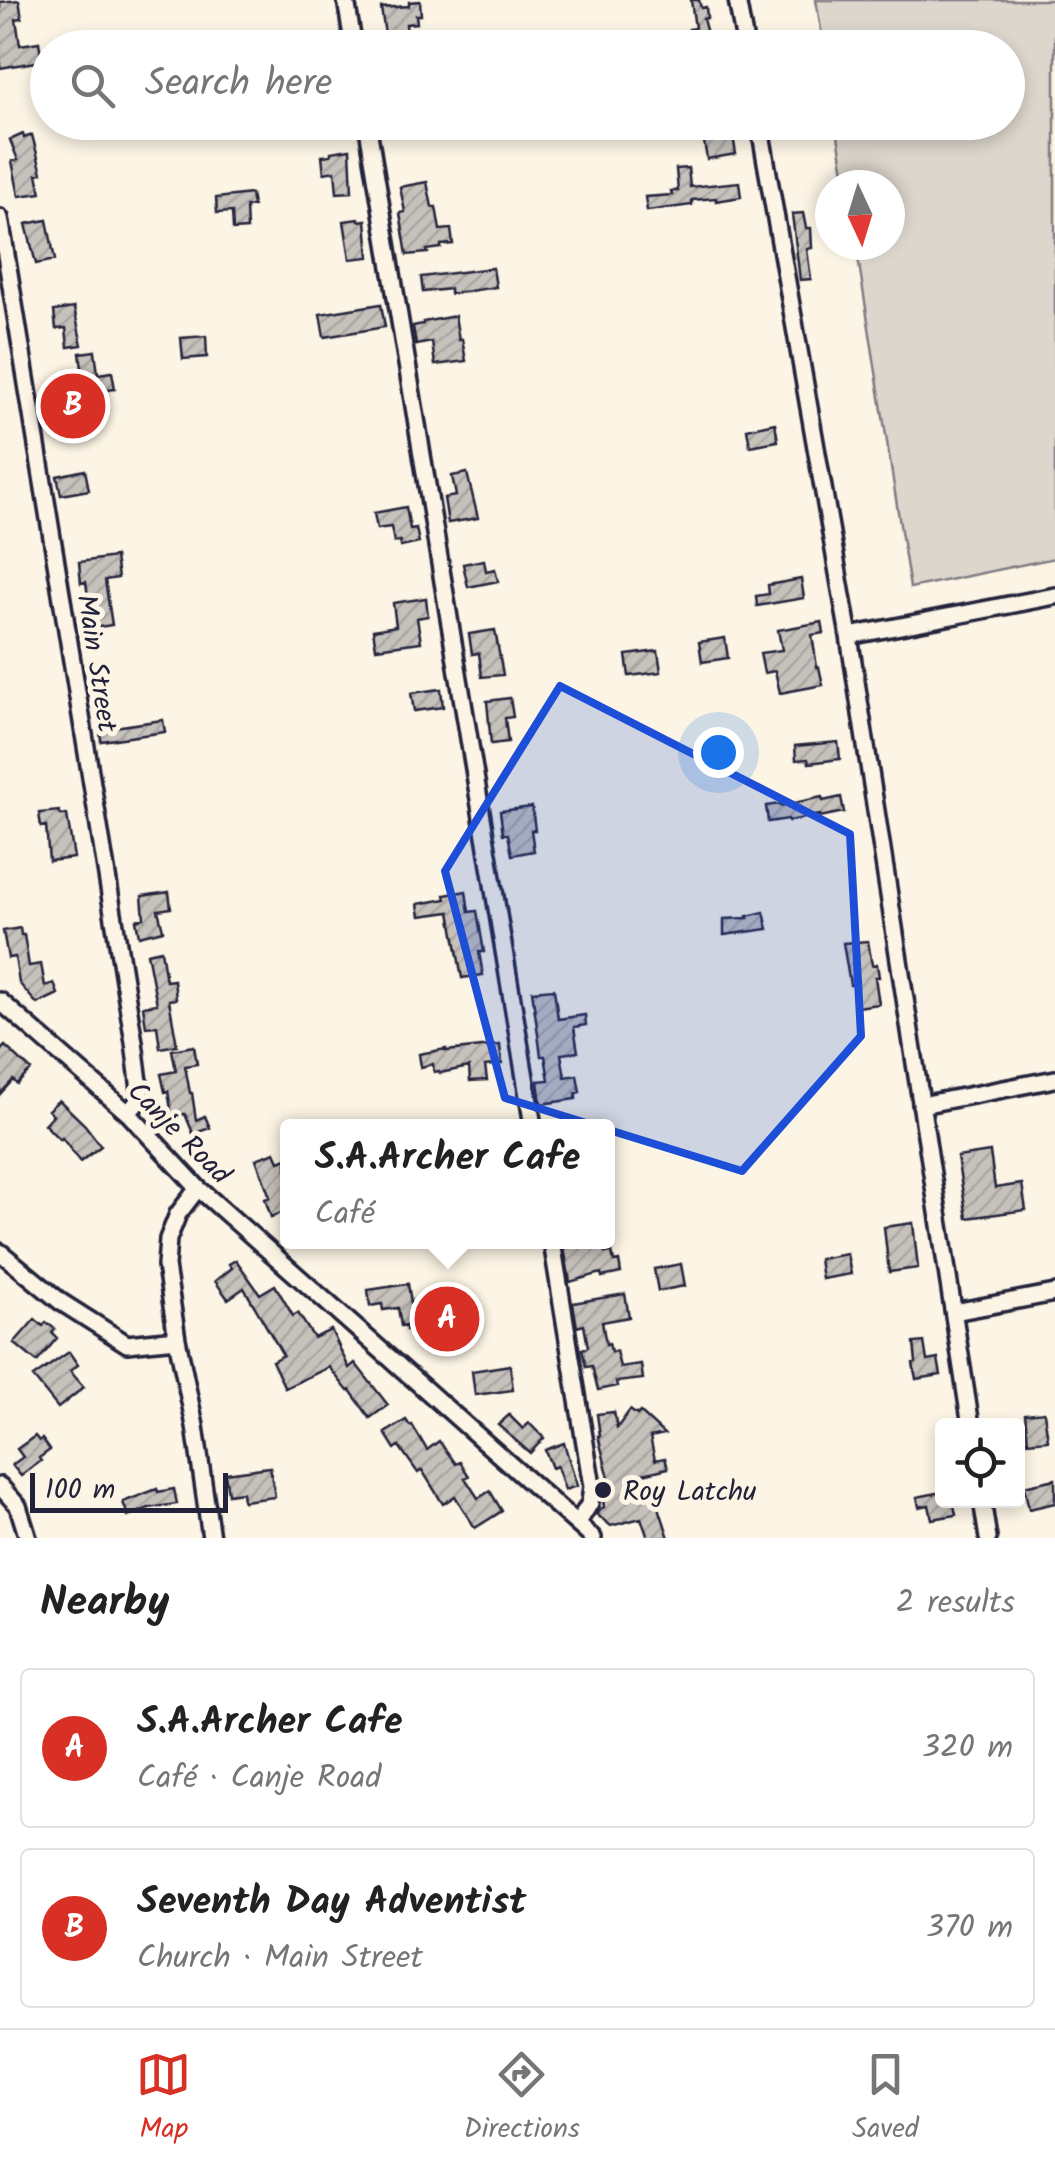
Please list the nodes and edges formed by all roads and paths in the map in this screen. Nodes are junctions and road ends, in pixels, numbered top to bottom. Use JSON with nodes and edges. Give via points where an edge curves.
{"nodes":[{"id":1,"x":346,"y":0,"type":"edge"},
{"id":2,"x":737,"y":0,"type":"edge"},
{"id":3,"x":351,"y":30,"type":"edge"},
{"id":4,"x":743,"y":30,"type":"edge"},
{"id":5,"x":370,"y":140,"type":"edge"},
{"id":6,"x":762,"y":140,"type":"edge"},
{"id":7,"x":0,"y":218,"type":"edge"},
{"id":8,"x":1055,"y":596,"type":"edge"},
{"id":9,"x":849,"y":636,"type":"junction"},
{"id":10,"x":0,"y":1001,"type":"edge"},
{"id":11,"x":1055,"y":1079,"type":"edge"},
{"id":12,"x":922,"y":1105,"type":"junction"},
{"id":13,"x":128,"y":1113,"type":"junction"},
{"id":14,"x":532,"y":1119,"type":"edge"},
{"id":15,"x":198,"y":1188,"type":"junction"},
{"id":16,"x":553,"y":1249,"type":"edge"},
{"id":17,"x":0,"y":1252,"type":"edge"},
{"id":18,"x":1055,"y":1293,"type":"edge"},
{"id":19,"x":954,"y":1312,"type":"junction"},
{"id":20,"x":176,"y":1339,"type":"junction"},
{"id":21,"x":970,"y":1418,"type":"edge"},
{"id":22,"x":0,"y":1486,"type":"edge"},
{"id":23,"x":983,"y":1508,"type":"edge"},
{"id":24,"x":577,"y":1524,"type":"junction"},
{"id":25,"x":28,"y":1538,"type":"edge"},
{"id":26,"x":212,"y":1538,"type":"edge"},
{"id":27,"x":593,"y":1538,"type":"edge"},
{"id":28,"x":988,"y":1538,"type":"edge"}],
"edges":[{"from":1,"to":3,"type":"street"},
{"from":2,"to":4,"type":"street"},
{"from":5,"to":14,"type":"street"},
{"from":6,"to":9,"type":"street"},
{"from":7,"to":13,"type":"street","name":"Main Street","via":[[134,1042],[141,1098]]},
{"from":8,"to":9,"type":"street"},
{"from":9,"to":12,"type":"street"},
{"from":10,"to":13,"type":"street","name":"Canje Road"},
{"from":11,"to":12,"type":"street"},
{"from":12,"to":19,"type":"street"},
{"from":13,"to":15,"type":"street","name":"Canje Road"},
{"from":15,"to":20,"type":"street","via":[[168,1239]]},
{"from":15,"to":24,"type":"street","name":"Canje Road"},
{"from":16,"to":24,"type":"street","via":[[592,1486]]},
{"from":17,"to":20,"type":"street","via":[[127,1344]]},
{"from":18,"to":19,"type":"street"},
{"from":19,"to":21,"type":"street"},
{"from":20,"to":26,"type":"street"},
{"from":22,"to":25,"type":"street","via":[[18,1506]]},
{"from":23,"to":28,"type":"street"},
{"from":24,"to":27,"type":"street","name":"Canje Road"}]}
